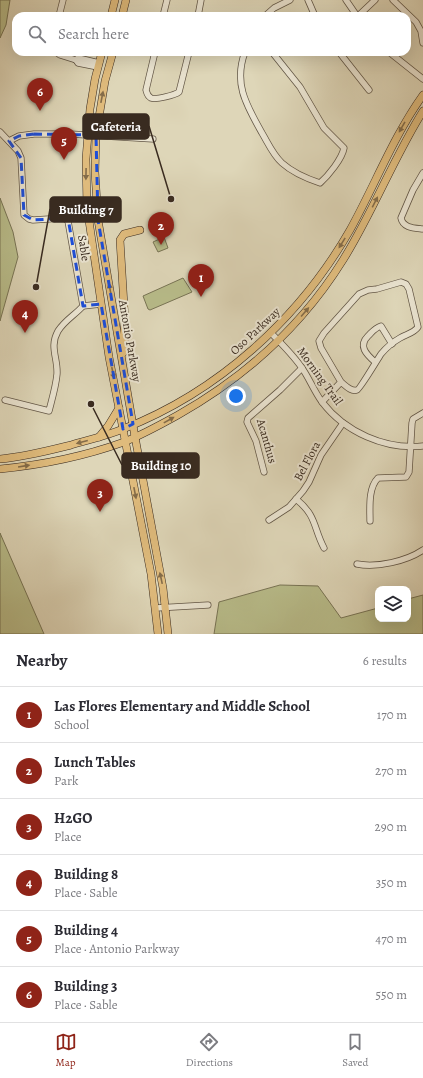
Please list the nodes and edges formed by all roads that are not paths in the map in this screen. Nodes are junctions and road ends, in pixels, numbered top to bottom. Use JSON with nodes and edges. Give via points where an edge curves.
{"nodes":[{"id":1,"x":63,"y":0,"type":"edge"},
{"id":2,"x":115,"y":0,"type":"edge"},
{"id":3,"x":126,"y":0,"type":"edge"},
{"id":4,"x":167,"y":0,"type":"edge"},
{"id":5,"x":201,"y":0,"type":"edge"},
{"id":6,"x":290,"y":0,"type":"edge"},
{"id":7,"x":308,"y":0,"type":"edge"},
{"id":8,"x":346,"y":0,"type":"edge"},
{"id":9,"x":375,"y":0,"type":"edge"},
{"id":10,"x":393,"y":0,"type":"edge"},
{"id":11,"x":60,"y":12,"type":"edge"},
{"id":12,"x":113,"y":12,"type":"edge"},
{"id":13,"x":123,"y":12,"type":"edge"},
{"id":14,"x":164,"y":12,"type":"edge"},
{"id":15,"x":199,"y":12,"type":"edge"},
{"id":16,"x":270,"y":12,"type":"edge"},
{"id":17,"x":313,"y":12,"type":"edge"},
{"id":18,"x":354,"y":12,"type":"edge"},
{"id":19,"x":362,"y":12,"type":"edge"},
{"id":20,"x":406,"y":12,"type":"edge"},
{"id":21,"x":411,"y":17,"type":"edge"},
{"id":22,"x":423,"y":43,"type":"edge"},
{"id":23,"x":63,"y":56,"type":"edge"},
{"id":24,"x":101,"y":56,"type":"edge"},
{"id":25,"x":112,"y":56,"type":"edge"},
{"id":26,"x":154,"y":56,"type":"edge"},
{"id":27,"x":188,"y":56,"type":"edge"},
{"id":28,"x":244,"y":56,"type":"edge"},
{"id":29,"x":275,"y":56,"type":"edge"},
{"id":30,"x":342,"y":56,"type":"edge"},
{"id":31,"x":394,"y":56,"type":"edge"},
{"id":32,"x":99,"y":65,"type":"junction"},
{"id":33,"x":423,"y":79,"type":"edge"},
{"id":34,"x":369,"y":90,"type":"dead end"},
{"id":35,"x":423,"y":95,"type":"edge"},
{"id":36,"x":423,"y":111,"type":"edge"},
{"id":37,"x":0,"y":132,"type":"edge"},
{"id":38,"x":87,"y":135,"type":"junction"},
{"id":39,"x":96,"y":135,"type":"junction"},
{"id":40,"x":154,"y":139,"type":"dead end"},
{"id":41,"x":9,"y":141,"type":"junction"},
{"id":42,"x":423,"y":173,"type":"edge"},
{"id":43,"x":423,"y":229,"type":"edge"},
{"id":44,"x":140,"y":230,"type":"dead end"},
{"id":45,"x":101,"y":304,"type":"junction"},
{"id":46,"x":82,"y":306,"type":"junction"},
{"id":47,"x":271,"y":333,"type":"junction"},
{"id":48,"x":279,"y":341,"type":"junction"},
{"id":49,"x":392,"y":344,"type":"junction"},
{"id":50,"x":121,"y":357,"type":"junction"},
{"id":51,"x":375,"y":362,"type":"junction"},
{"id":52,"x":302,"y":368,"type":"junction"},
{"id":53,"x":342,"y":382,"type":"junction"},
{"id":54,"x":5,"y":400,"type":"dead end"},
{"id":55,"x":322,"y":402,"type":"junction"},
{"id":56,"x":119,"y":408,"type":"junction"},
{"id":57,"x":423,"y":413,"type":"edge"},
{"id":58,"x":343,"y":423,"type":"junction"},
{"id":59,"x":133,"y":424,"type":"junction"},
{"id":60,"x":123,"y":429,"type":"junction"},
{"id":61,"x":99,"y":437,"type":"junction"},
{"id":62,"x":134,"y":437,"type":"junction"},
{"id":63,"x":125,"y":441,"type":"junction"},
{"id":64,"x":411,"y":446,"type":"junction"},
{"id":65,"x":423,"y":446,"type":"edge"},
{"id":66,"x":0,"y":459,"type":"edge"},
{"id":67,"x":0,"y":469,"type":"edge"},
{"id":68,"x":264,"y":472,"type":"dead end"},
{"id":69,"x":296,"y":500,"type":"junction"},
{"id":70,"x":269,"y":520,"type":"dead end"},
{"id":71,"x":370,"y":521,"type":"dead end"},
{"id":72,"x":140,"y":522,"type":"junction"},
{"id":73,"x":150,"y":525,"type":"junction"},
{"id":74,"x":324,"y":548,"type":"dead end"},
{"id":75,"x":423,"y":550,"type":"edge"},
{"id":76,"x":358,"y":564,"type":"dead end"},
{"id":77,"x":208,"y":605,"type":"dead end"},
{"id":78,"x":156,"y":608,"type":"junction"},
{"id":79,"x":165,"y":608,"type":"junction"},
{"id":80,"x":158,"y":634,"type":"edge"},
{"id":81,"x":168,"y":634,"type":"edge"}],
"edges":[{"from":1,"to":11,"type":"street"},
{"from":2,"to":12,"type":"main road"},
{"from":3,"to":13,"type":"main road"},
{"from":4,"to":14,"type":"street"},
{"from":5,"to":15,"type":"street"},
{"from":6,"to":16,"type":"street"},
{"from":7,"to":17,"type":"street"},
{"from":8,"to":18,"type":"street"},
{"from":9,"to":19,"type":"street"},
{"from":10,"to":20,"type":"street"},
{"from":21,"to":22,"type":"street","via":[[421,31]]},
{"from":23,"to":32,"type":"street"},
{"from":24,"to":32,"type":"main road","name":"Antonio Parkway"},
{"from":39,"to":25,"type":"main road","name":"Antonio Parkway","one_way":true},
{"from":26,"to":27,"type":"street","via":[[146,90],[151,98],[156,99],[179,92]]},
{"from":28,"to":29,"type":"street","via":[[240,75],[242,95],[272,150],[283,164],[320,183],[343,154],[344,148],[324,128],[300,88]]},
{"from":30,"to":34,"type":"street"},
{"from":31,"to":33,"type":"street"},
{"from":32,"to":38,"type":"main road","name":"Antonio Parkway"},
{"from":35,"to":47,"type":"main road","name":"Oso Parkway","one_way":true,"via":[[396,137],[350,230],[310,288]]},
{"from":48,"to":36,"type":"main road","name":"Oso Parkway","one_way":true,"via":[[327,285],[343,261],[377,199],[402,145]]},
{"from":37,"to":41,"type":"street","name":"Sable"},
{"from":38,"to":39,"type":"street"},
{"from":38,"to":41,"type":"street","via":[[34,134],[19,136]]},
{"from":38,"to":45,"type":"main road","name":"Antonio Parkway","one_way":true,"via":[[87,207]]},
{"from":39,"to":40,"type":"street"},
{"from":50,"to":39,"type":"main road","name":"Antonio Parkway","one_way":true,"via":[[98,220]]},
{"from":41,"to":46,"type":"street","name":"Sable","via":[[21,158],[24,215],[33,220],[64,218],[68,221]]},
{"from":42,"to":43,"type":"street","via":[[401,218],[405,225]]},
{"from":44,"to":50,"type":"main road","via":[[124,234],[120,240],[125,322]]},
{"from":45,"to":46,"type":"street"},
{"from":45,"to":56,"type":"main road","name":"Antonio Parkway","one_way":true},
{"from":46,"to":54,"type":"street","via":[[66,320],[55,338],[57,378],[49,411]]},
{"from":47,"to":48,"type":"street","name":"Morning Trail"},
{"from":47,"to":59,"type":"main road","name":"Oso Parkway","via":[[211,382],[174,405]]},
{"from":48,"to":52,"type":"street","name":"Morning Trail"},
{"from":62,"to":48,"type":"main road","name":"Oso Parkway","one_way":true,"via":[[212,395]]},
{"from":49,"to":51,"type":"street"},
{"from":49,"to":51,"type":"street","via":[[381,326],[364,340],[363,346]]},
{"from":49,"to":53,"type":"street","via":[[418,327],[409,289],[401,282],[359,294],[319,341]]},
{"from":50,"to":59,"type":"main road","name":"Antonio Parkway"},
{"from":51,"to":53,"type":"street","via":[[360,389],[351,390]]},
{"from":52,"to":55,"type":"street","name":"Morning Trail"},
{"from":52,"to":68,"type":"street","name":"Acanthus","via":[[248,418],[247,422],[256,441]]},
{"from":53,"to":55,"type":"street"},
{"from":55,"to":58,"type":"street","name":"Morning Trail"},
{"from":56,"to":60,"type":"main road","name":"Antonio Parkway"},
{"from":56,"to":61,"type":"main road"},
{"from":57,"to":64,"type":"street","via":[[413,419]]},
{"from":58,"to":64,"type":"street","name":"Morning Trail","via":[[381,442]]},
{"from":58,"to":69,"type":"street","name":"Bel Flora","via":[[327,445],[309,482]]},
{"from":59,"to":60,"type":"main road","name":"Oso Parkway"},
{"from":59,"to":62,"type":"main road","name":"Antonio Parkway"},
{"from":60,"to":61,"type":"main road","name":"Oso Parkway"},
{"from":60,"to":63,"type":"main road","name":"Antonio Parkway"},
{"from":61,"to":66,"type":"main road","name":"Oso Parkway","one_way":true,"via":[[44,452]]},
{"from":62,"to":63,"type":"main road","name":"Oso Parkway"},
{"from":62,"to":73,"type":"main road","name":"Antonio Parkway"},
{"from":67,"to":63,"type":"main road","name":"Oso Parkway","one_way":true,"via":[[64,458]]},
{"from":63,"to":72,"type":"main road","name":"Antonio Parkway","one_way":true},
{"from":64,"to":65,"type":"street","name":"Morning Trail"},
{"from":64,"to":71,"type":"street","via":[[409,472],[406,477],[378,478],[374,482]]},
{"from":69,"to":70,"type":"street","name":"Bel Flora"},
{"from":69,"to":74,"type":"street","via":[[312,516],[318,538]]},
{"from":72,"to":73,"type":"main road","via":[[145,526]]},
{"from":72,"to":78,"type":"main road","name":"Antonio Parkway"},
{"from":79,"to":73,"type":"main road","name":"Antonio Parkway","one_way":true},
{"from":75,"to":76,"type":"street","via":[[398,560],[373,565]]},
{"from":77,"to":79,"type":"street"},
{"from":78,"to":79,"type":"street"},
{"from":78,"to":80,"type":"main road","name":"Antonio Parkway"},
{"from":79,"to":81,"type":"main road","name":"Antonio Parkway"}]}
